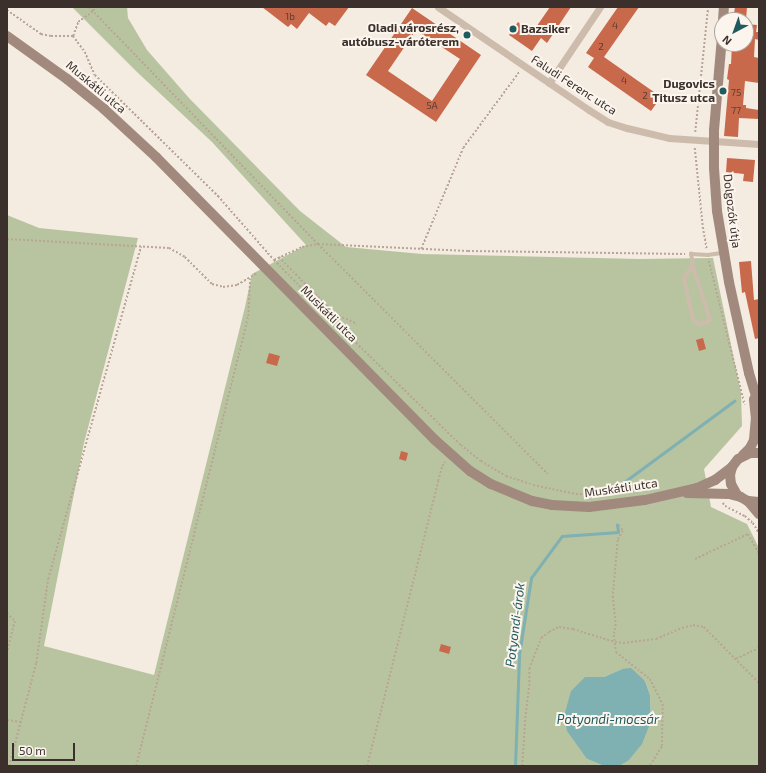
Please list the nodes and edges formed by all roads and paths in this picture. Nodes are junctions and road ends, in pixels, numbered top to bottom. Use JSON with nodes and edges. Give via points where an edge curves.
{"nodes":[{"id":1,"x":89,"y":7,"type":"edge"},
{"id":2,"x":95,"y":7,"type":"edge"},
{"id":3,"x":438,"y":7,"type":"edge"},
{"id":4,"x":600,"y":7,"type":"edge"},
{"id":5,"x":7,"y":10,"type":"edge"},
{"id":6,"x":93,"y":11,"type":"junction"},
{"id":7,"x":7,"y":36,"type":"edge"},
{"id":8,"x":73,"y":36,"type":"junction"},
{"id":9,"x":721,"y":52,"type":"edge"},
{"id":10,"x":523,"y":66,"type":"junction"},
{"id":11,"x":549,"y":83,"type":"junction"},
{"id":12,"x":714,"y":140,"type":"junction"},
{"id":13,"x":759,"y":144,"type":"edge"},
{"id":14,"x":7,"y":239,"type":"edge"},
{"id":15,"x":318,"y":244,"type":"junction"},
{"id":16,"x":141,"y":246,"type":"junction"},
{"id":17,"x":420,"y":249,"type":"junction"},
{"id":18,"x":724,"y":253,"type":"junction"},
{"id":19,"x":691,"y":254,"type":"junction"},
{"id":20,"x":279,"y":257,"type":"junction"},
{"id":21,"x":274,"y":260,"type":"junction"},
{"id":22,"x":693,"y":265,"type":"junction"},
{"id":23,"x":357,"y":324,"type":"dead end"},
{"id":24,"x":753,"y":385,"type":"junction"},
{"id":25,"x":759,"y":406,"type":"edge"},
{"id":26,"x":759,"y":453,"type":"edge"},
{"id":27,"x":451,"y":456,"type":"junction"},
{"id":28,"x":742,"y":456,"type":"junction"},
{"id":29,"x":732,"y":467,"type":"junction"},
{"id":30,"x":548,"y":474,"type":"dead end"},
{"id":31,"x":617,"y":493,"type":"dead end"},
{"id":32,"x":676,"y":493,"type":"junction"},
{"id":33,"x":631,"y":494,"type":"dead end"},
{"id":34,"x":604,"y":495,"type":"dead end"},
{"id":35,"x":612,"y":496,"type":"dead end"},
{"id":36,"x":618,"y":496,"type":"dead end"},
{"id":37,"x":744,"y":499,"type":"junction"},
{"id":38,"x":759,"y":502,"type":"edge"},
{"id":39,"x":759,"y":514,"type":"edge"},
{"id":40,"x":619,"y":525,"type":"dead end"},
{"id":41,"x":759,"y":553,"type":"edge"},
{"id":42,"x":695,"y":559,"type":"dead end"},
{"id":43,"x":7,"y":613,"type":"edge"},
{"id":44,"x":615,"y":642,"type":"junction"},
{"id":45,"x":759,"y":648,"type":"edge"},
{"id":46,"x":7,"y":652,"type":"edge"},
{"id":47,"x":736,"y":659,"type":"junction"},
{"id":48,"x":759,"y":683,"type":"edge"},
{"id":49,"x":7,"y":720,"type":"edge"},
{"id":50,"x":21,"y":722,"type":"junction"},
{"id":51,"x":9,"y":766,"type":"edge"},
{"id":52,"x":136,"y":766,"type":"edge"},
{"id":53,"x":367,"y":766,"type":"edge"},
{"id":54,"x":522,"y":766,"type":"edge"},
{"id":55,"x":650,"y":766,"type":"edge"}],
"edges":[{"from":1,"to":6,"type":"path"},
{"from":2,"to":6,"type":"path"},
{"from":3,"to":10,"type":"street","name":"Faludi Ferenc utca"},
{"from":4,"to":11,"type":"street"},
{"from":5,"to":8,"type":"path","via":[[41,34]]},
{"from":6,"to":8,"type":"path","via":[[78,22]]},
{"from":6,"to":15,"type":"path"},
{"from":7,"to":27,"type":"main road","name":"Muskátli utca","via":[[104,109],[156,157]]},
{"from":8,"to":21,"type":"path","via":[[85,52],[95,75],[218,196]]},
{"from":9,"to":12,"type":"main road","name":"Dolgozók útja"},
{"from":10,"to":11,"type":"street","name":"Faludi Ferenc utca"},
{"from":10,"to":17,"type":"path","via":[[463,148]]},
{"from":11,"to":12,"type":"street","name":"Faludi Ferenc utca","via":[[608,122],[669,138]]},
{"from":12,"to":13,"type":"street"},
{"from":12,"to":18,"type":"main road","name":"Dolgozók útja","via":[[717,211]]},
{"from":14,"to":16,"type":"path"},
{"from":15,"to":17,"type":"path"},
{"from":15,"to":20,"type":"path","via":[[302,247]]},
{"from":15,"to":30,"type":"path"},
{"from":16,"to":50,"type":"path","via":[[48,579],[36,663]]},
{"from":16,"to":52,"type":"path","via":[[169,248],[185,257],[212,284],[223,287],[237,285],[250,278],[248,316]]},
{"from":17,"to":19,"type":"path"},
{"from":18,"to":19,"type":"lane"},
{"from":18,"to":24,"type":"main road","name":"Dolgozók útja"},
{"from":19,"to":22,"type":"lane"},
{"from":20,"to":21,"type":"path"},
{"from":20,"to":23,"type":"path","via":[[335,314]]},
{"from":21,"to":34,"type":"path","via":[[450,435],[481,461],[506,476],[532,485],[576,494]]},
{"from":22,"to":22,"type":"lane","via":[[684,278],[693,320],[699,325],[707,323],[710,319]]},
{"from":24,"to":25,"type":"main road","name":"Dolgozók útja"},
{"from":24,"to":28,"type":"main road","name":"Dolgozók útja","via":[[756,418],[754,440]]},
{"from":26,"to":28,"type":"main road"},
{"from":27,"to":32,"type":"main road","name":"Muskátli utca","via":[[491,484],[512,494],[552,505],[612,506]]},
{"from":27,"to":53,"type":"path","via":[[442,466]]},
{"from":28,"to":29,"type":"main road","name":"Muskátli utca"},
{"from":29,"to":32,"type":"main road","name":"Muskátli utca","via":[[715,480]]},
{"from":29,"to":37,"type":"main road","via":[[731,484]]},
{"from":31,"to":33,"type":"path","via":[[617,489],[622,487],[638,493]]},
{"from":32,"to":37,"type":"main road","name":"Muskátli utca","via":[[729,494]]},
{"from":35,"to":36,"type":"path"},
{"from":37,"to":38,"type":"main road","name":"Muskátli utca"},
{"from":37,"to":39,"type":"main road"},
{"from":40,"to":44,"type":"path","via":[[623,534],[618,540],[613,596]]},
{"from":41,"to":42,"type":"path","via":[[748,534]]},
{"from":43,"to":46,"type":"path","via":[[14,621]]},
{"from":44,"to":47,"type":"path","via":[[656,639],[693,625],[704,627]]},
{"from":44,"to":54,"type":"path","via":[[573,628],[559,627],[541,638],[529,669]]},
{"from":44,"to":55,"type":"path","via":[[616,652],[650,678],[664,704],[662,747]]},
{"from":45,"to":47,"type":"path"},
{"from":47,"to":48,"type":"path"},
{"from":49,"to":50,"type":"path"},
{"from":50,"to":51,"type":"path"}]}
